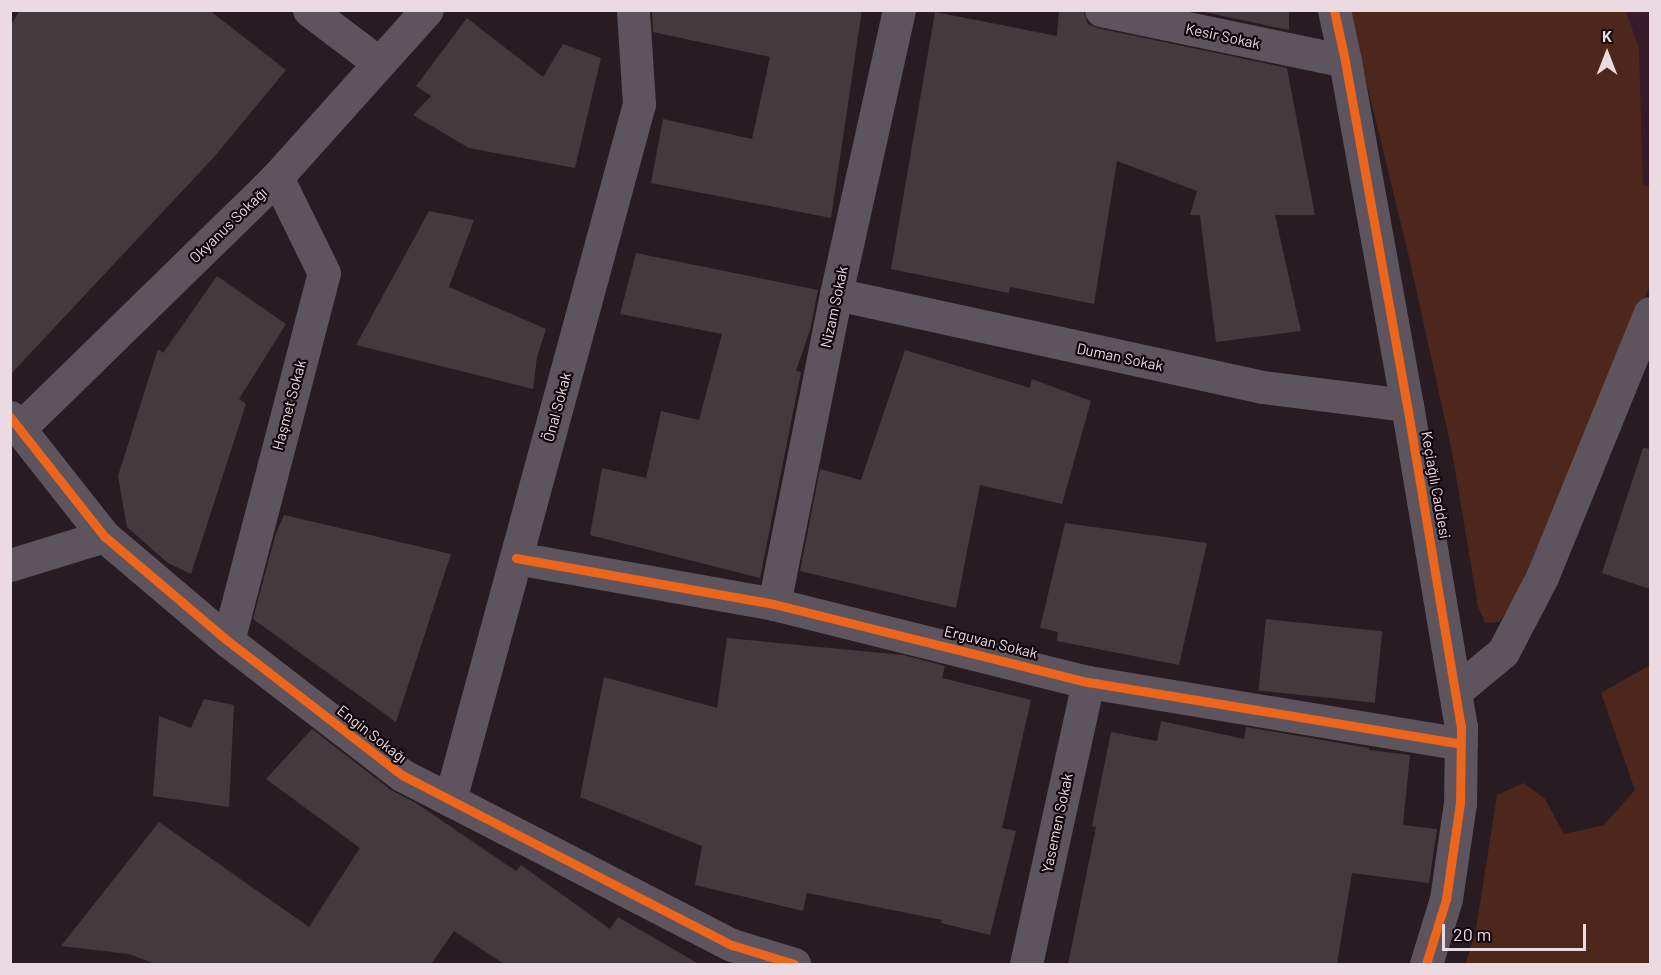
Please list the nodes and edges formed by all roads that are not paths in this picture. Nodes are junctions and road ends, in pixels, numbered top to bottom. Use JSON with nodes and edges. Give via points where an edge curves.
{"nodes":[{"id":1,"x":309,"y":10,"type":"edge"},
{"id":2,"x":427,"y":10,"type":"edge"},
{"id":3,"x":633,"y":10,"type":"edge"},
{"id":4,"x":899,"y":10,"type":"edge"},
{"id":5,"x":1101,"y":10,"type":"edge"},
{"id":6,"x":1334,"y":10,"type":"edge"},
{"id":7,"x":1346,"y":61,"type":"junction"},
{"id":8,"x":379,"y":63,"type":"junction"},
{"id":9,"x":277,"y":177,"type":"junction"},
{"id":10,"x":836,"y":294,"type":"junction"},
{"id":11,"x":1650,"y":313,"type":"edge"},
{"id":12,"x":1407,"y":405,"type":"junction"},
{"id":13,"x":15,"y":423,"type":"edge"},
{"id":14,"x":104,"y":536,"type":"junction"},
{"id":15,"x":516,"y":558,"type":"junction"},
{"id":16,"x":10,"y":565,"type":"edge"},
{"id":17,"x":774,"y":604,"type":"junction"},
{"id":18,"x":228,"y":641,"type":"junction"},
{"id":19,"x":1088,"y":682,"type":"junction"},
{"id":20,"x":1456,"y":691,"type":"junction"},
{"id":21,"x":1461,"y":744,"type":"junction"},
{"id":22,"x":450,"y":800,"type":"junction"},
{"id":23,"x":724,"y":955,"type":"edge"},
{"id":24,"x":794,"y":964,"type":"edge"},
{"id":25,"x":1026,"y":964,"type":"edge"},
{"id":26,"x":1426,"y":964,"type":"edge"}],
"edges":[{"from":1,"to":8,"type":"street"},
{"from":2,"to":8,"type":"street","name":"Okyanus Sokağı"},
{"from":3,"to":15,"type":"street","name":"Önal Sokak","via":[[639,104]]},
{"from":4,"to":10,"type":"street","name":"Nizam Sokak"},
{"from":5,"to":7,"type":"street","name":"Kesir Sokak"},
{"from":6,"to":7,"type":"street","name":"Keçiağılı Caddesi"},
{"from":7,"to":12,"type":"street","name":"Keçiağılı Caddesi"},
{"from":8,"to":9,"type":"street","name":"Okyanus Sokağı"},
{"from":9,"to":13,"type":"street","name":"Okyanus Sokağı"},
{"from":9,"to":18,"type":"street","name":"Haşmet Sokak","via":[[324,273]]},
{"from":10,"to":12,"type":"street","name":"Duman Sokak","via":[[1262,387]]},
{"from":10,"to":17,"type":"street","name":"Nizam Sokak"},
{"from":11,"to":20,"type":"street","via":[[1542,577],[1503,652]]},
{"from":12,"to":20,"type":"street","name":"Keçiağılı Caddesi"},
{"from":13,"to":14,"type":"street","name":"Engin Sokağı"},
{"from":14,"to":16,"type":"street"},
{"from":14,"to":18,"type":"street","name":"Engin Sokağı"},
{"from":15,"to":17,"type":"street","name":"Erguvan Sokak"},
{"from":15,"to":22,"type":"street","name":"Önal Sokak"},
{"from":17,"to":19,"type":"street","name":"Erguvan Sokak"},
{"from":18,"to":22,"type":"street","name":"Engin Sokağı","via":[[402,775]]},
{"from":19,"to":21,"type":"street","name":"Erguvan Sokak"},
{"from":19,"to":25,"type":"street","name":"Yasemen Sokak"},
{"from":20,"to":21,"type":"street","name":"Keçiağılı Caddesi"},
{"from":21,"to":26,"type":"street","name":"Keçiağılı Caddesi","via":[[1460,802],[1446,899]]},
{"from":22,"to":23,"type":"street","name":"Engin Sokağı"},
{"from":23,"to":24,"type":"street","name":"Engin Sokağı"}]}
